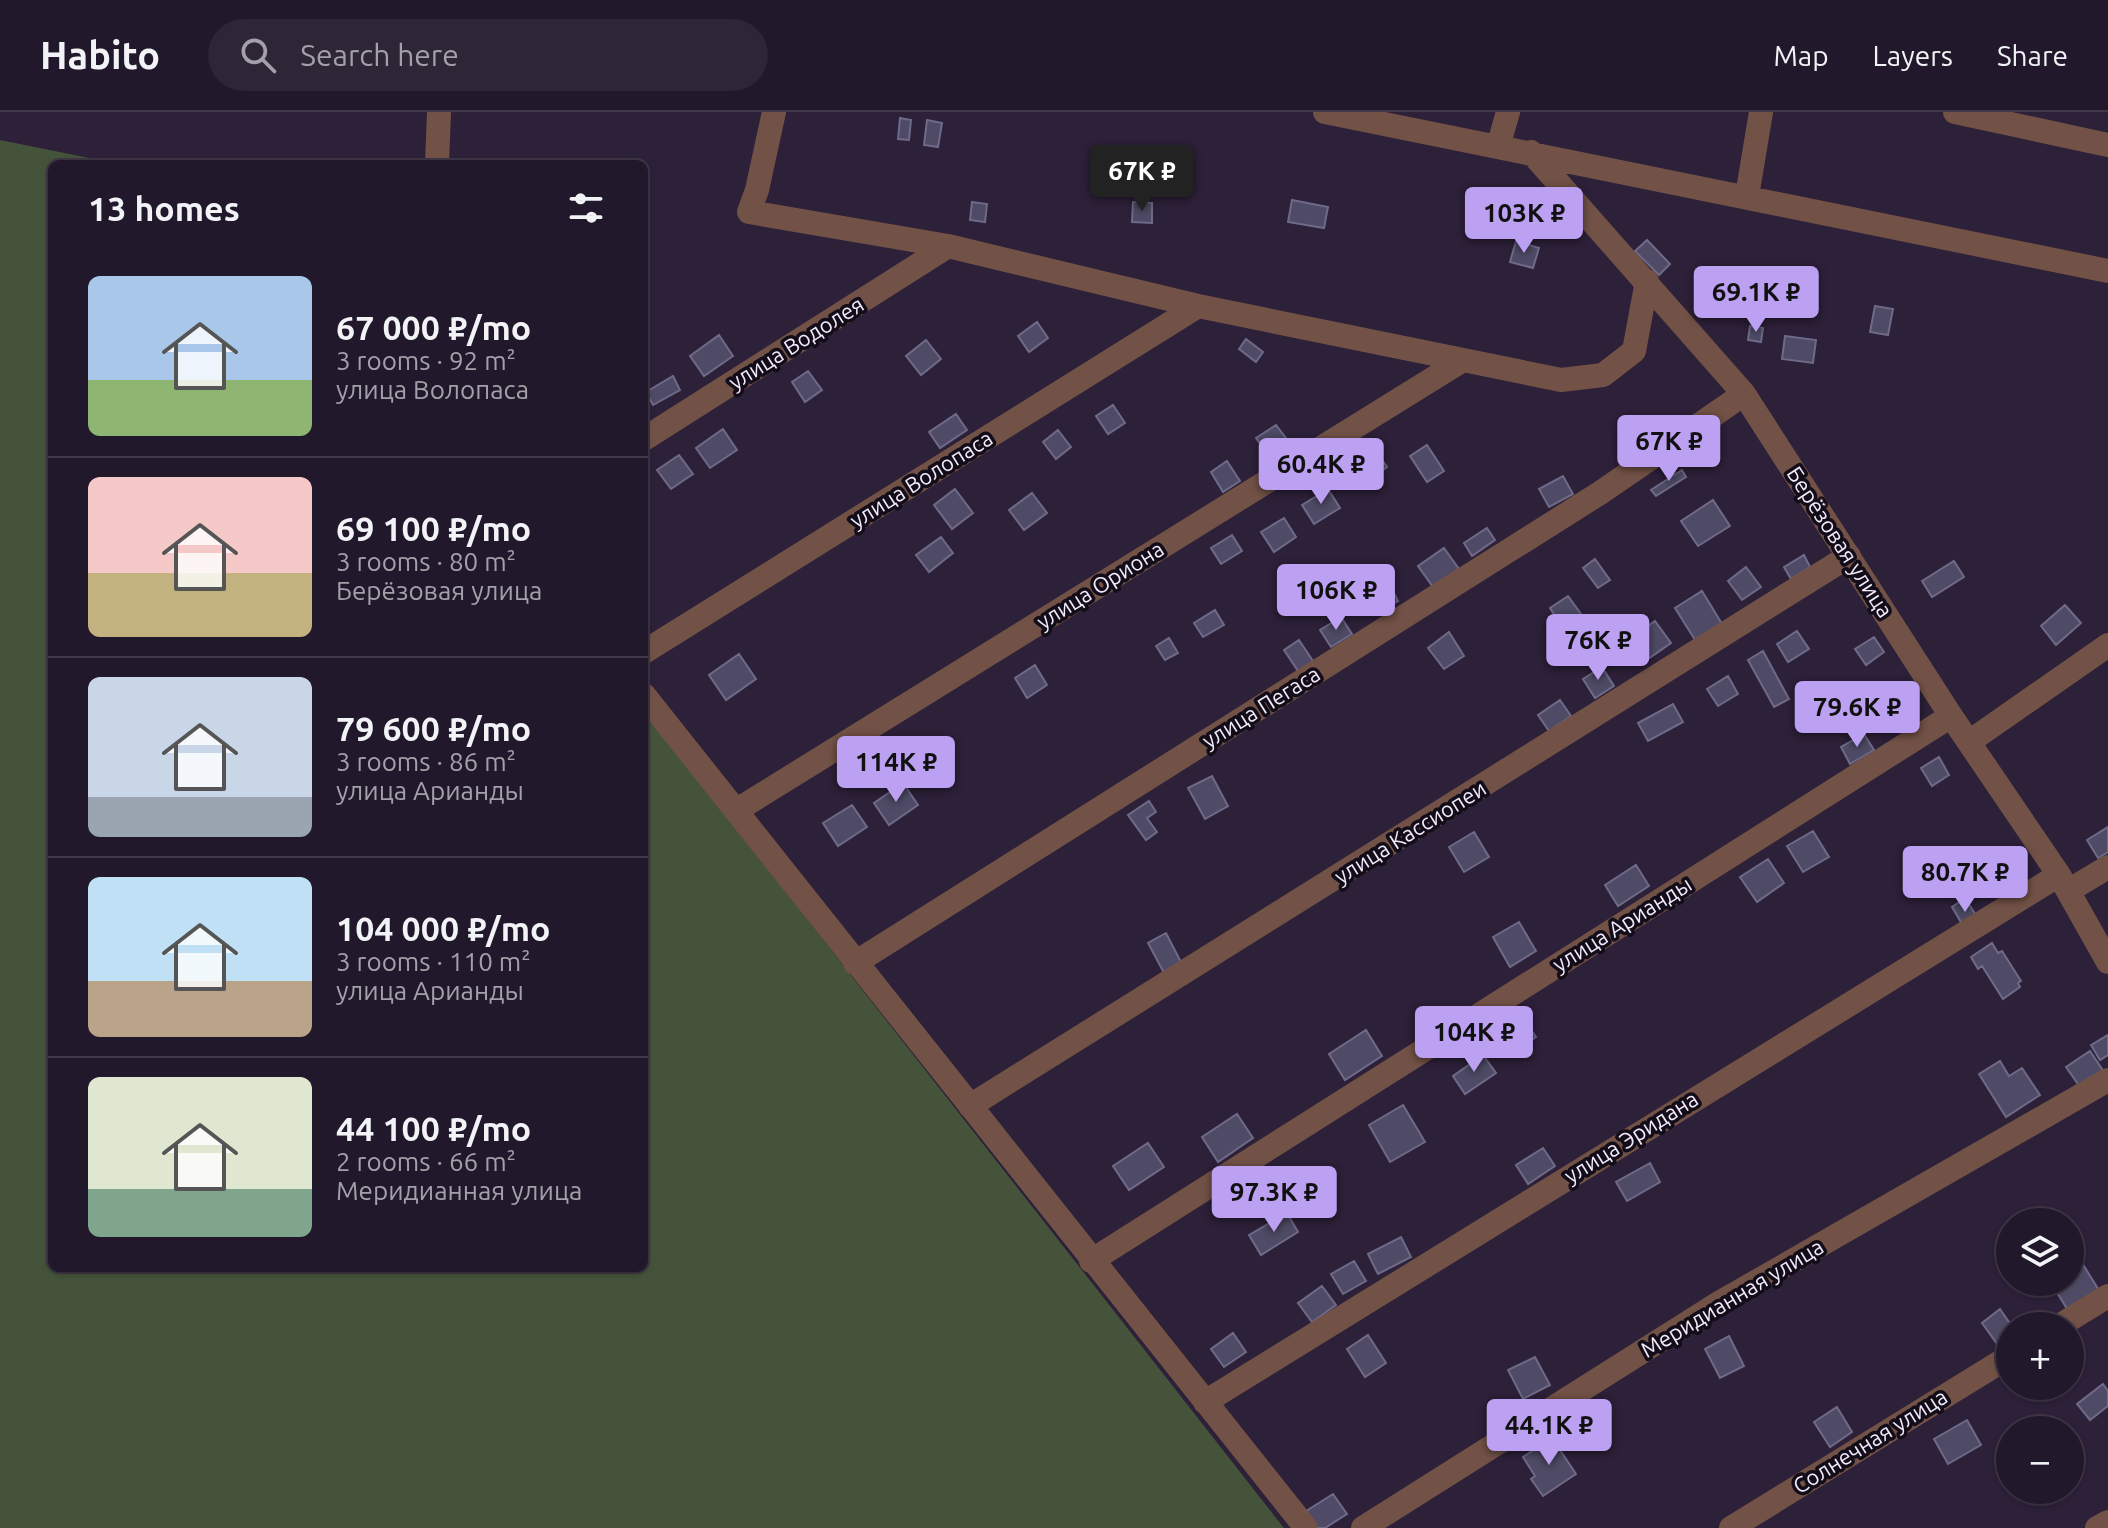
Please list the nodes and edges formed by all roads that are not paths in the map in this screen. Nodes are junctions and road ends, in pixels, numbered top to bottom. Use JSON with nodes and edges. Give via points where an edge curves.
{"nodes":[{"id":1,"x":439,"y":112,"type":"edge"},
{"id":2,"x":774,"y":112,"type":"edge"},
{"id":3,"x":1325,"y":112,"type":"edge"},
{"id":4,"x":1508,"y":112,"type":"edge"},
{"id":5,"x":1761,"y":112,"type":"edge"},
{"id":6,"x":1955,"y":112,"type":"edge"},
{"id":7,"x":2029,"y":119,"type":"edge"},
{"id":8,"x":2108,"y":145,"type":"edge"},
{"id":9,"x":1498,"y":147,"type":"junction"},
{"id":10,"x":1531,"y":152,"type":"junction"},
{"id":11,"x":437,"y":160,"type":"edge"},
{"id":12,"x":1747,"y":196,"type":"junction"},
{"id":13,"x":948,"y":246,"type":"junction"},
{"id":14,"x":2108,"y":271,"type":"edge"},
{"id":15,"x":1647,"y":281,"type":"junction"},
{"id":16,"x":1198,"y":306,"type":"junction"},
{"id":17,"x":1463,"y":360,"type":"junction"},
{"id":18,"x":1744,"y":394,"type":"junction"},
{"id":19,"x":648,"y":436,"type":"edge"},
{"id":20,"x":1849,"y":556,"type":"junction"},
{"id":21,"x":2108,"y":645,"type":"edge"},
{"id":22,"x":648,"y":650,"type":"edge"},
{"id":23,"x":648,"y":700,"type":"edge"},
{"id":24,"x":1951,"y":716,"type":"junction"},
{"id":25,"x":1969,"y":742,"type":"junction"},
{"id":26,"x":737,"y":810,"type":"junction"},
{"id":27,"x":2108,"y":867,"type":"edge"},
{"id":28,"x":2063,"y":883,"type":"junction"},
{"id":29,"x":2108,"y":962,"type":"edge"},
{"id":30,"x":855,"y":963,"type":"junction"},
{"id":31,"x":2108,"y":1080,"type":"edge"},
{"id":32,"x":970,"y":1106,"type":"junction"},
{"id":33,"x":1091,"y":1261,"type":"junction"},
{"id":34,"x":2108,"y":1296,"type":"edge"},
{"id":35,"x":2082,"y":1312,"type":"edge"},
{"id":36,"x":1996,"y":1365,"type":"edge"},
{"id":37,"x":1205,"y":1402,"type":"junction"},
{"id":38,"x":2108,"y":1522,"type":"edge"},
{"id":39,"x":1306,"y":1528,"type":"edge"},
{"id":40,"x":1363,"y":1528,"type":"edge"},
{"id":41,"x":1731,"y":1528,"type":"edge"},
{"id":42,"x":2097,"y":1528,"type":"edge"}],
"edges":[{"from":1,"to":11,"type":"street"},
{"from":2,"to":13,"type":"street","via":[[749,212]]},
{"from":3,"to":9,"type":"street"},
{"from":4,"to":9,"type":"street"},
{"from":5,"to":12,"type":"street"},
{"from":6,"to":7,"type":"street"},
{"from":7,"to":8,"type":"street"},
{"from":9,"to":10,"type":"street"},
{"from":10,"to":12,"type":"street"},
{"from":10,"to":15,"type":"street","name":"Берёзовая улица"},
{"from":12,"to":14,"type":"street"},
{"from":13,"to":16,"type":"street"},
{"from":13,"to":19,"type":"street","name":"улица Водолея"},
{"from":15,"to":17,"type":"street","via":[[1634,351],[1603,375],[1561,380]]},
{"from":15,"to":18,"type":"street","name":"Берёзовая улица"},
{"from":16,"to":17,"type":"street"},
{"from":16,"to":22,"type":"street","name":"улица Волопаса"},
{"from":17,"to":26,"type":"street","name":"улица Ориона"},
{"from":18,"to":20,"type":"street","name":"Берёзовая улица"},
{"from":18,"to":30,"type":"street","name":"улица Пегаса","via":[[1600,493]]},
{"from":20,"to":24,"type":"street","name":"Берёзовая улица"},
{"from":20,"to":32,"type":"street","name":"улица Кассиопеи"},
{"from":21,"to":25,"type":"street"},
{"from":23,"to":26,"type":"street"},
{"from":24,"to":25,"type":"street","name":"Берёзовая улица"},
{"from":24,"to":33,"type":"street","name":"улица Арианды"},
{"from":25,"to":28,"type":"street","name":"Берёзовая улица"},
{"from":26,"to":30,"type":"street"},
{"from":27,"to":28,"type":"street","name":"улица Эридана"},
{"from":28,"to":29,"type":"street","name":"Берёзовая улица"},
{"from":28,"to":37,"type":"street","name":"улица Эридана"},
{"from":30,"to":32,"type":"street"},
{"from":31,"to":40,"type":"street","name":"Меридианная улица","via":[[1719,1303]]},
{"from":32,"to":33,"type":"street"},
{"from":33,"to":37,"type":"street"},
{"from":34,"to":35,"type":"street"},
{"from":36,"to":41,"type":"street","name":"Солнечная улица"},
{"from":37,"to":39,"type":"street"},
{"from":38,"to":42,"type":"street"}]}
